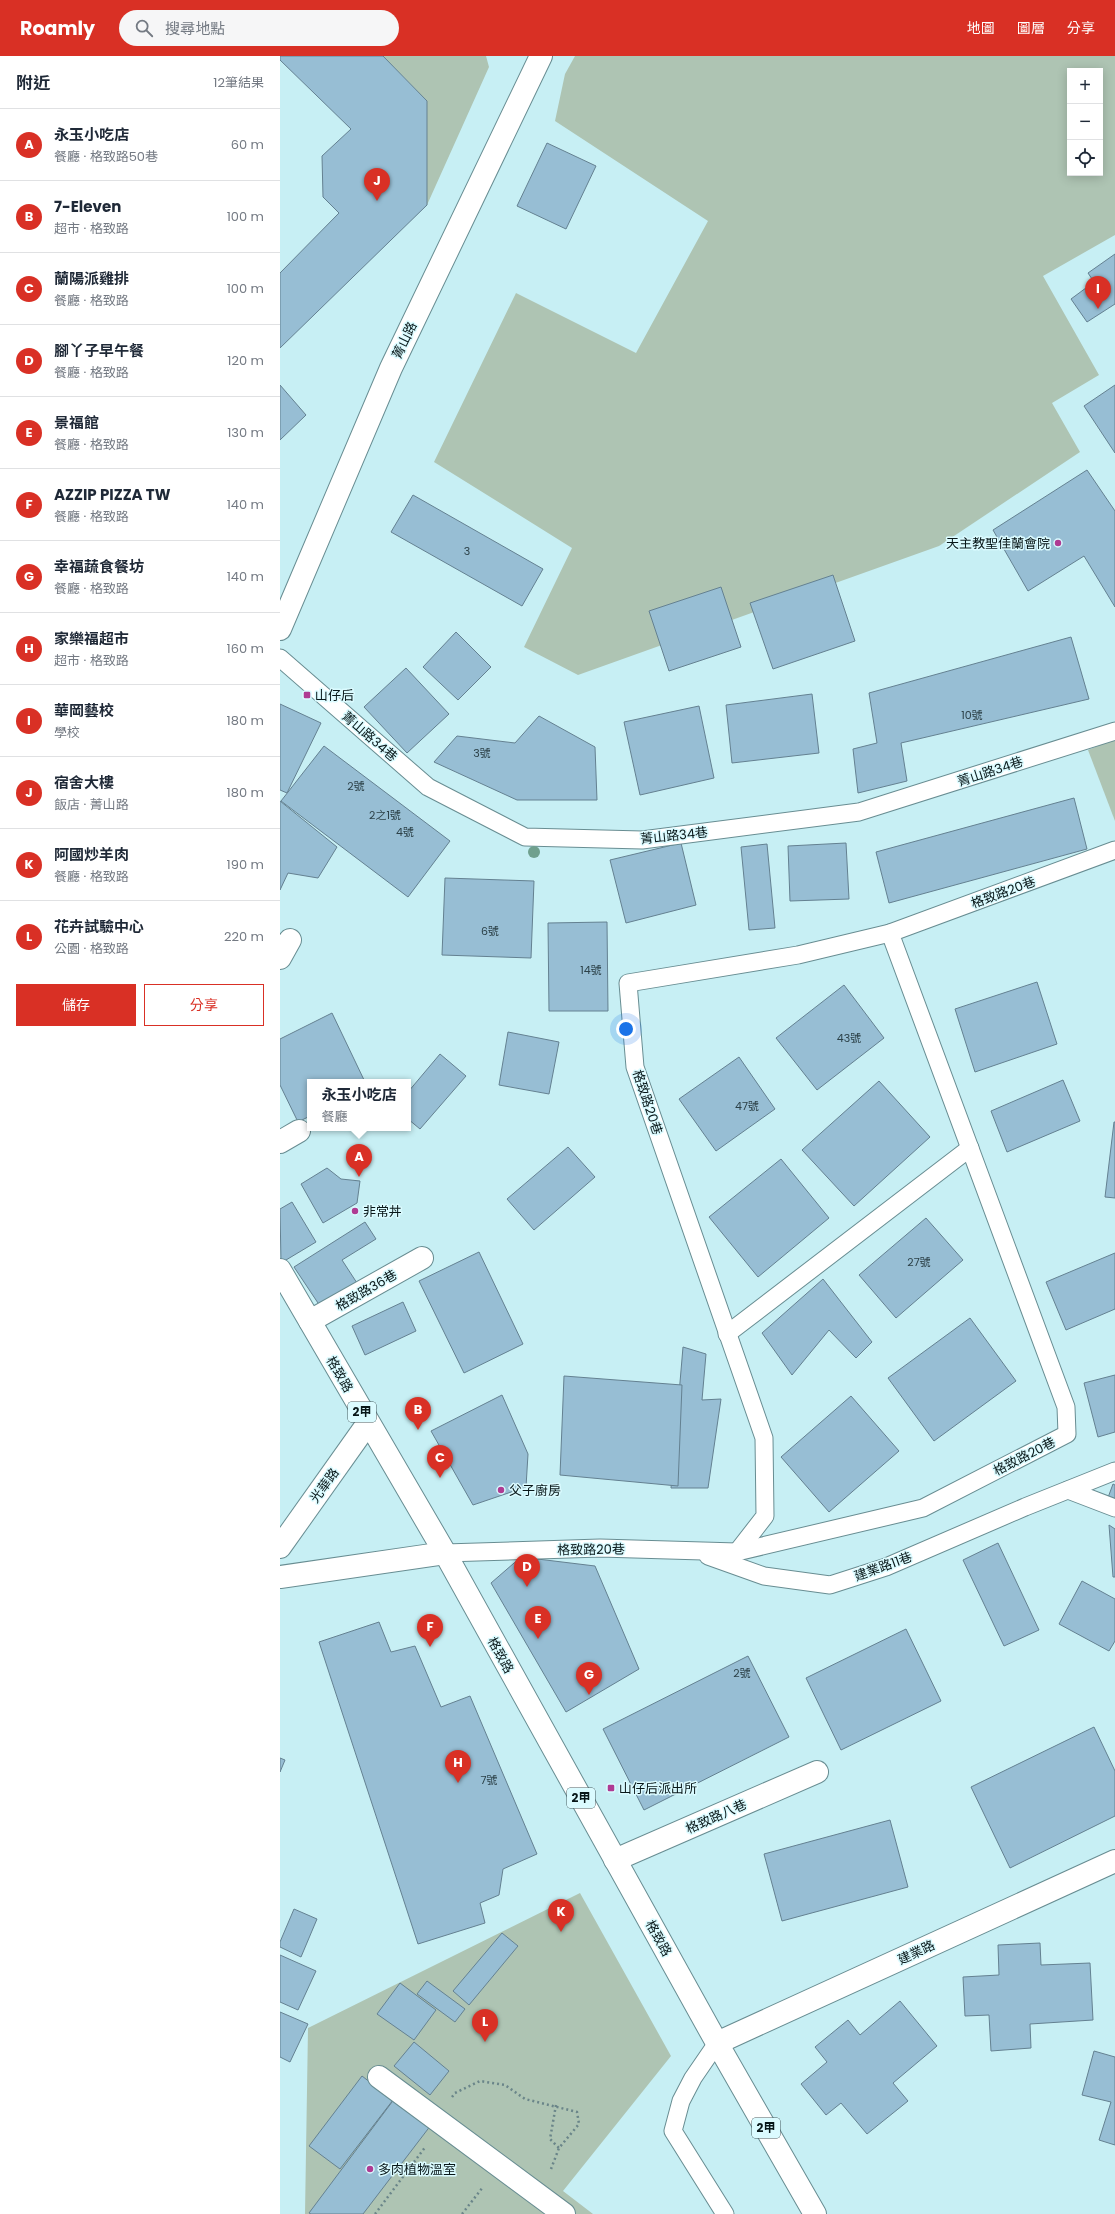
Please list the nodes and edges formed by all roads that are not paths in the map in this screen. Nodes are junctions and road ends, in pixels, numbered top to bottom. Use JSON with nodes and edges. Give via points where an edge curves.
{"nodes":[{"id":1,"x":541,"y":56,"type":"edge"},
{"id":2,"x":280,"y":629,"type":"edge"},
{"id":3,"x":280,"y":658,"type":"edge"},
{"id":4,"x":1115,"y":731,"type":"edge"},
{"id":5,"x":1115,"y":850,"type":"edge"},
{"id":6,"x":890,"y":933,"type":"junction"},
{"id":7,"x":299,"y":1131,"type":"dead end"},
{"id":8,"x":280,"y":1142,"type":"edge"},
{"id":9,"x":970,"y":1148,"type":"junction"},
{"id":10,"x":422,"y":1258,"type":"dead end"},
{"id":11,"x":280,"y":1270,"type":"edge"},
{"id":12,"x":310,"y":1322,"type":"junction"},
{"id":13,"x":727,"y":1334,"type":"junction"},
{"id":14,"x":368,"y":1423,"type":"junction"},
{"id":15,"x":1115,"y":1471,"type":"edge"},
{"id":16,"x":1068,"y":1490,"type":"junction"},
{"id":17,"x":1115,"y":1508,"type":"edge"},
{"id":18,"x":280,"y":1546,"type":"edge"},
{"id":19,"x":690,"y":1550,"type":"junction"},
{"id":20,"x":738,"y":1552,"type":"junction"},
{"id":21,"x":445,"y":1553,"type":"junction"},
{"id":22,"x":280,"y":1577,"type":"edge"},
{"id":23,"x":817,"y":1772,"type":"dead end"},
{"id":24,"x":615,"y":1860,"type":"junction"},
{"id":25,"x":1115,"y":1861,"type":"edge"},
{"id":26,"x":717,"y":2043,"type":"junction"},
{"id":27,"x":379,"y":2077,"type":"dead end"},
{"id":28,"x":564,"y":2214,"type":"edge"},
{"id":29,"x":725,"y":2214,"type":"edge"},
{"id":30,"x":815,"y":2214,"type":"edge"}],
"edges":[{"from":1,"to":2,"type":"street","name":"菁山路","via":[[390,368]]},
{"from":3,"to":4,"type":"lane","name":"菁山路34巷","via":[[428,787],[525,837],[642,840],[859,812]]},
{"from":5,"to":6,"type":"lane","name":"格致路20巷"},
{"from":6,"to":9,"type":"lane","name":"格致路20巷"},
{"from":6,"to":13,"type":"lane","name":"格致路20巷","via":[[798,955],[628,983],[635,1067]]},
{"from":7,"to":8,"type":"street"},
{"from":9,"to":13,"type":"lane"},
{"from":9,"to":20,"type":"lane","name":"格致路20巷","via":[[1066,1407],[1067,1434],[923,1508]]},
{"from":10,"to":12,"type":"street","name":"格致路36巷"},
{"from":11,"to":12,"type":"street","name":"格致路","number":"2甲"},
{"from":12,"to":14,"type":"street","name":"格致路","number":"2甲"},
{"from":13,"to":20,"type":"lane","name":"格致路20巷","via":[[764,1438],[765,1516]]},
{"from":14,"to":18,"type":"street","name":"光華路"},
{"from":14,"to":21,"type":"street","name":"格致路","number":"2甲"},
{"from":15,"to":16,"type":"lane","name":"建業路11巷"},
{"from":16,"to":17,"type":"lane"},
{"from":16,"to":19,"type":"lane","name":"建業路11巷","via":[[886,1567],[830,1585],[764,1576]]},
{"from":19,"to":20,"type":"lane","name":"格致路20巷"},
{"from":19,"to":21,"type":"lane","name":"格致路20巷","via":[[600,1548]]},
{"from":21,"to":22,"type":"street"},
{"from":21,"to":24,"type":"street","name":"格致路","number":"2甲"},
{"from":23,"to":24,"type":"street","name":"格致路八巷"},
{"from":24,"to":26,"type":"street","name":"格致路","number":"2甲"},
{"from":25,"to":26,"type":"street","name":"建業路"},
{"from":26,"to":29,"type":"lane","via":[[680,2101],[673,2131]]},
{"from":26,"to":30,"type":"street","number":"2甲"},
{"from":27,"to":28,"type":"street"}]}
